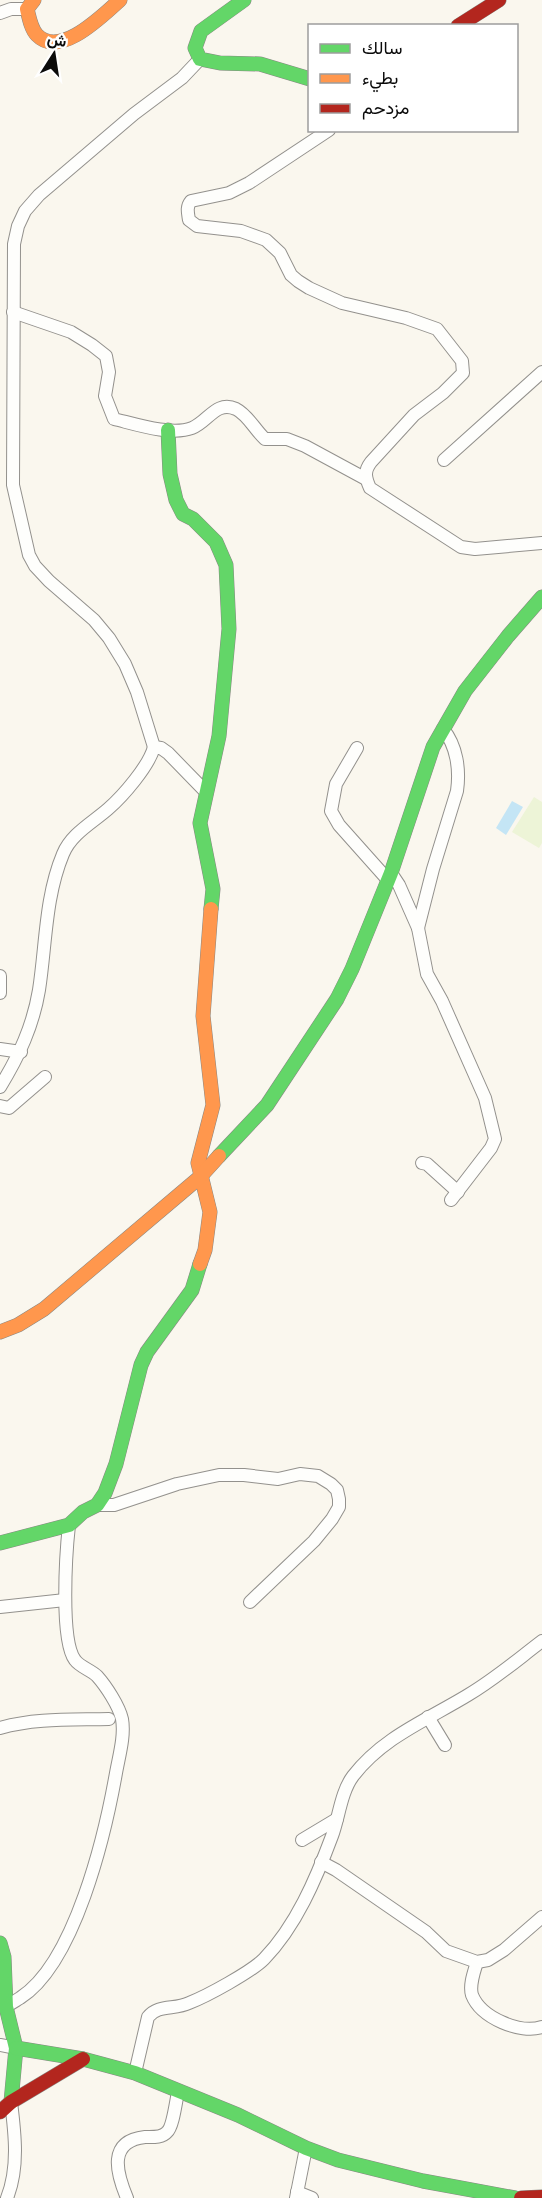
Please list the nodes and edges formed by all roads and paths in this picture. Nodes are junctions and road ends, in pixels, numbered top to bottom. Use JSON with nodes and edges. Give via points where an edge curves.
{"nodes":[{"id":1,"x":120,"y":0,"type":"edge"},
{"id":2,"x":244,"y":0,"type":"edge"},
{"id":3,"x":499,"y":0,"type":"edge"},
{"id":4,"x":30,"y":4,"type":"edge"},
{"id":5,"x":0,"y":14,"type":"edge"},
{"id":6,"x":461,"y":24,"type":"edge"},
{"id":7,"x":200,"y":59,"type":"junction"},
{"id":8,"x":308,"y":80,"type":"edge"},
{"id":9,"x":326,"y":132,"type":"edge"},
{"id":10,"x":13,"y":312,"type":"junction"},
{"id":11,"x":542,"y":372,"type":"edge"},
{"id":12,"x":168,"y":430,"type":"junction"},
{"id":13,"x":12,"y":431,"type":"junction"},
{"id":14,"x":0,"y":445,"type":"edge"},
{"id":15,"x":444,"y":459,"type":"dead end"},
{"id":16,"x":366,"y":479,"type":"junction"},
{"id":17,"x":542,"y":543,"type":"edge"},
{"id":18,"x":542,"y":597,"type":"edge"},
{"id":19,"x":443,"y":729,"type":"junction"},
{"id":20,"x":154,"y":747,"type":"junction"},
{"id":21,"x":357,"y":748,"type":"dead end"},
{"id":22,"x":206,"y":792,"type":"junction"},
{"id":23,"x":390,"y":876,"type":"junction"},
{"id":24,"x":418,"y":928,"type":"junction"},
{"id":25,"x":0,"y":976,"type":"edge"},
{"id":26,"x":0,"y":993,"type":"edge"},
{"id":27,"x":0,"y":1049,"type":"edge"},
{"id":28,"x":21,"y":1052,"type":"junction"},
{"id":29,"x":45,"y":1077,"type":"dead end"},
{"id":30,"x":0,"y":1087,"type":"edge"},
{"id":31,"x":0,"y":1106,"type":"edge"},
{"id":32,"x":422,"y":1163,"type":"dead end"},
{"id":33,"x":200,"y":1177,"type":"junction"},
{"id":34,"x":0,"y":1332,"type":"edge"},
{"id":35,"x":97,"y":1505,"type":"junction"},
{"id":36,"x":69,"y":1526,"type":"junction"},
{"id":37,"x":0,"y":1543,"type":"edge"},
{"id":38,"x":65,"y":1600,"type":"junction"},
{"id":39,"x":250,"y":1602,"type":"dead end"},
{"id":40,"x":0,"y":1607,"type":"edge"},
{"id":41,"x":542,"y":1641,"type":"edge"},
{"id":42,"x":428,"y":1717,"type":"junction"},
{"id":43,"x":108,"y":1719,"type":"dead end"},
{"id":44,"x":0,"y":1728,"type":"edge"},
{"id":45,"x":445,"y":1745,"type":"dead end"},
{"id":46,"x":337,"y":1820,"type":"junction"},
{"id":47,"x":302,"y":1840,"type":"dead end"},
{"id":48,"x":321,"y":1863,"type":"junction"},
{"id":49,"x":542,"y":1917,"type":"edge"},
{"id":50,"x":0,"y":1943,"type":"edge"},
{"id":51,"x":477,"y":1962,"type":"junction"},
{"id":52,"x":3,"y":2007,"type":"edge"},
{"id":53,"x":542,"y":2027,"type":"edge"},
{"id":54,"x":0,"y":2044,"type":"edge"},
{"id":55,"x":16,"y":2048,"type":"junction"},
{"id":56,"x":83,"y":2059,"type":"junction"},
{"id":57,"x":135,"y":2073,"type":"junction"},
{"id":58,"x":178,"y":2092,"type":"junction"},
{"id":59,"x":5,"y":2107,"type":"edge"},
{"id":60,"x":306,"y":2148,"type":"junction"},
{"id":61,"x":297,"y":2195,"type":"edge"},
{"id":62,"x":542,"y":2197,"type":"edge"},
{"id":63,"x":7,"y":2198,"type":"edge"},
{"id":64,"x":127,"y":2198,"type":"edge"},
{"id":65,"x":312,"y":2198,"type":"edge"},
{"id":66,"x":515,"y":2198,"type":"edge"},
{"id":67,"x":521,"y":2198,"type":"edge"}],
"edges":[{"from":1,"to":4,"type":"street","via":[[85,30],[51,42],[36,34]]},
{"from":2,"to":7,"type":"street","via":[[201,31],[195,48]]},
{"from":3,"to":6,"type":"street"},
{"from":4,"to":5,"type":"street"},
{"from":7,"to":8,"type":"street","via":[[254,63]]},
{"from":7,"to":10,"type":"street","via":[[25,211],[14,244]]},
{"from":9,"to":16,"type":"street","via":[[239,188],[191,201],[188,212],[189,220],[197,226],[241,231],[266,240],[280,254],[291,275],[309,288],[342,303],[427,324],[437,329],[456,351],[463,373],[389,442],[366,470]]},
{"from":10,"to":12,"type":"street","via":[[71,332],[106,356],[110,372],[105,396],[114,419]]},
{"from":10,"to":13,"type":"street"},
{"from":11,"to":15,"type":"street"},
{"from":12,"to":16,"type":"street","via":[[191,429],[216,409],[236,409],[265,439],[287,439],[305,446]]},
{"from":12,"to":22,"type":"street","via":[[176,500],[183,514],[216,542],[226,565],[229,629],[219,736]]},
{"from":13,"to":14,"type":"street"},
{"from":13,"to":20,"type":"street","via":[[12,485],[29,555],[49,581],[109,638],[125,664]]},
{"from":16,"to":17,"type":"street","via":[[370,488],[461,547]]},
{"from":18,"to":19,"type":"street","via":[[465,691]]},
{"from":19,"to":23,"type":"street"},
{"from":19,"to":24,"type":"street","via":[[454,750],[459,778]]},
{"from":20,"to":22,"type":"street","via":[[168,753]]},
{"from":20,"to":28,"type":"street","via":[[122,795],[73,838],[63,853],[47,916],[39,991]]},
{"from":21,"to":23,"type":"street","via":[[336,784],[331,811],[339,825]]},
{"from":22,"to":33,"type":"street","via":[[200,823],[213,889],[203,1024],[213,1105],[198,1163]]},
{"from":23,"to":24,"type":"street","via":[[402,891]]},
{"from":23,"to":33,"type":"street","via":[[337,999],[267,1105]]},
{"from":24,"to":32,"type":"street","via":[[427,974],[486,1098],[495,1139],[454,1196]]},
{"from":25,"to":26,"type":"street"},
{"from":27,"to":28,"type":"street"},
{"from":28,"to":30,"type":"street"},
{"from":29,"to":31,"type":"street","via":[[9,1108]]},
{"from":33,"to":34,"type":"street","via":[[44,1309]]},
{"from":33,"to":35,"type":"street","via":[[210,1212],[197,1279],[141,1365],[116,1464]]},
{"from":35,"to":36,"type":"street"},
{"from":35,"to":39,"type":"street","via":[[114,1505],[219,1475],[278,1479],[300,1474],[318,1476],[331,1484],[339,1499],[332,1519]]},
{"from":36,"to":37,"type":"street"},
{"from":36,"to":38,"type":"street"},
{"from":38,"to":40,"type":"street"},
{"from":38,"to":52,"type":"street","via":[[70,1652],[76,1662],[96,1675],[120,1711],[123,1731],[102,1843],[66,1940],[41,1981]]},
{"from":41,"to":42,"type":"street","via":[[495,1679]]},
{"from":42,"to":45,"type":"street"},
{"from":42,"to":46,"type":"street","via":[[397,1735],[357,1772],[347,1786]]},
{"from":43,"to":44,"type":"street","via":[[20,1722]]},
{"from":46,"to":47,"type":"street"},
{"from":46,"to":48,"type":"street"},
{"from":48,"to":51,"type":"street","via":[[426,1932],[446,1951]]},
{"from":48,"to":57,"type":"street","via":[[293,1920],[262,1961],[187,2005],[152,2012]]},
{"from":49,"to":51,"type":"street","via":[[504,1950]]},
{"from":50,"to":52,"type":"street","via":[[4,1957]]},
{"from":51,"to":53,"type":"street","via":[[471,1993],[480,2007],[505,2023]]},
{"from":52,"to":55,"type":"street"},
{"from":54,"to":55,"type":"street"},
{"from":55,"to":56,"type":"street"},
{"from":55,"to":59,"type":"street"},
{"from":56,"to":57,"type":"street"},
{"from":56,"to":59,"type":"street"},
{"from":57,"to":58,"type":"street"},
{"from":58,"to":60,"type":"street"},
{"from":58,"to":64,"type":"street","via":[[167,2133],[133,2139],[119,2152],[120,2176]]},
{"from":59,"to":63,"type":"street","via":[[15,2152]]},
{"from":60,"to":61,"type":"street"},
{"from":60,"to":66,"type":"street","via":[[423,2181]]},
{"from":61,"to":65,"type":"street"},
{"from":62,"to":67,"type":"street"}]}
